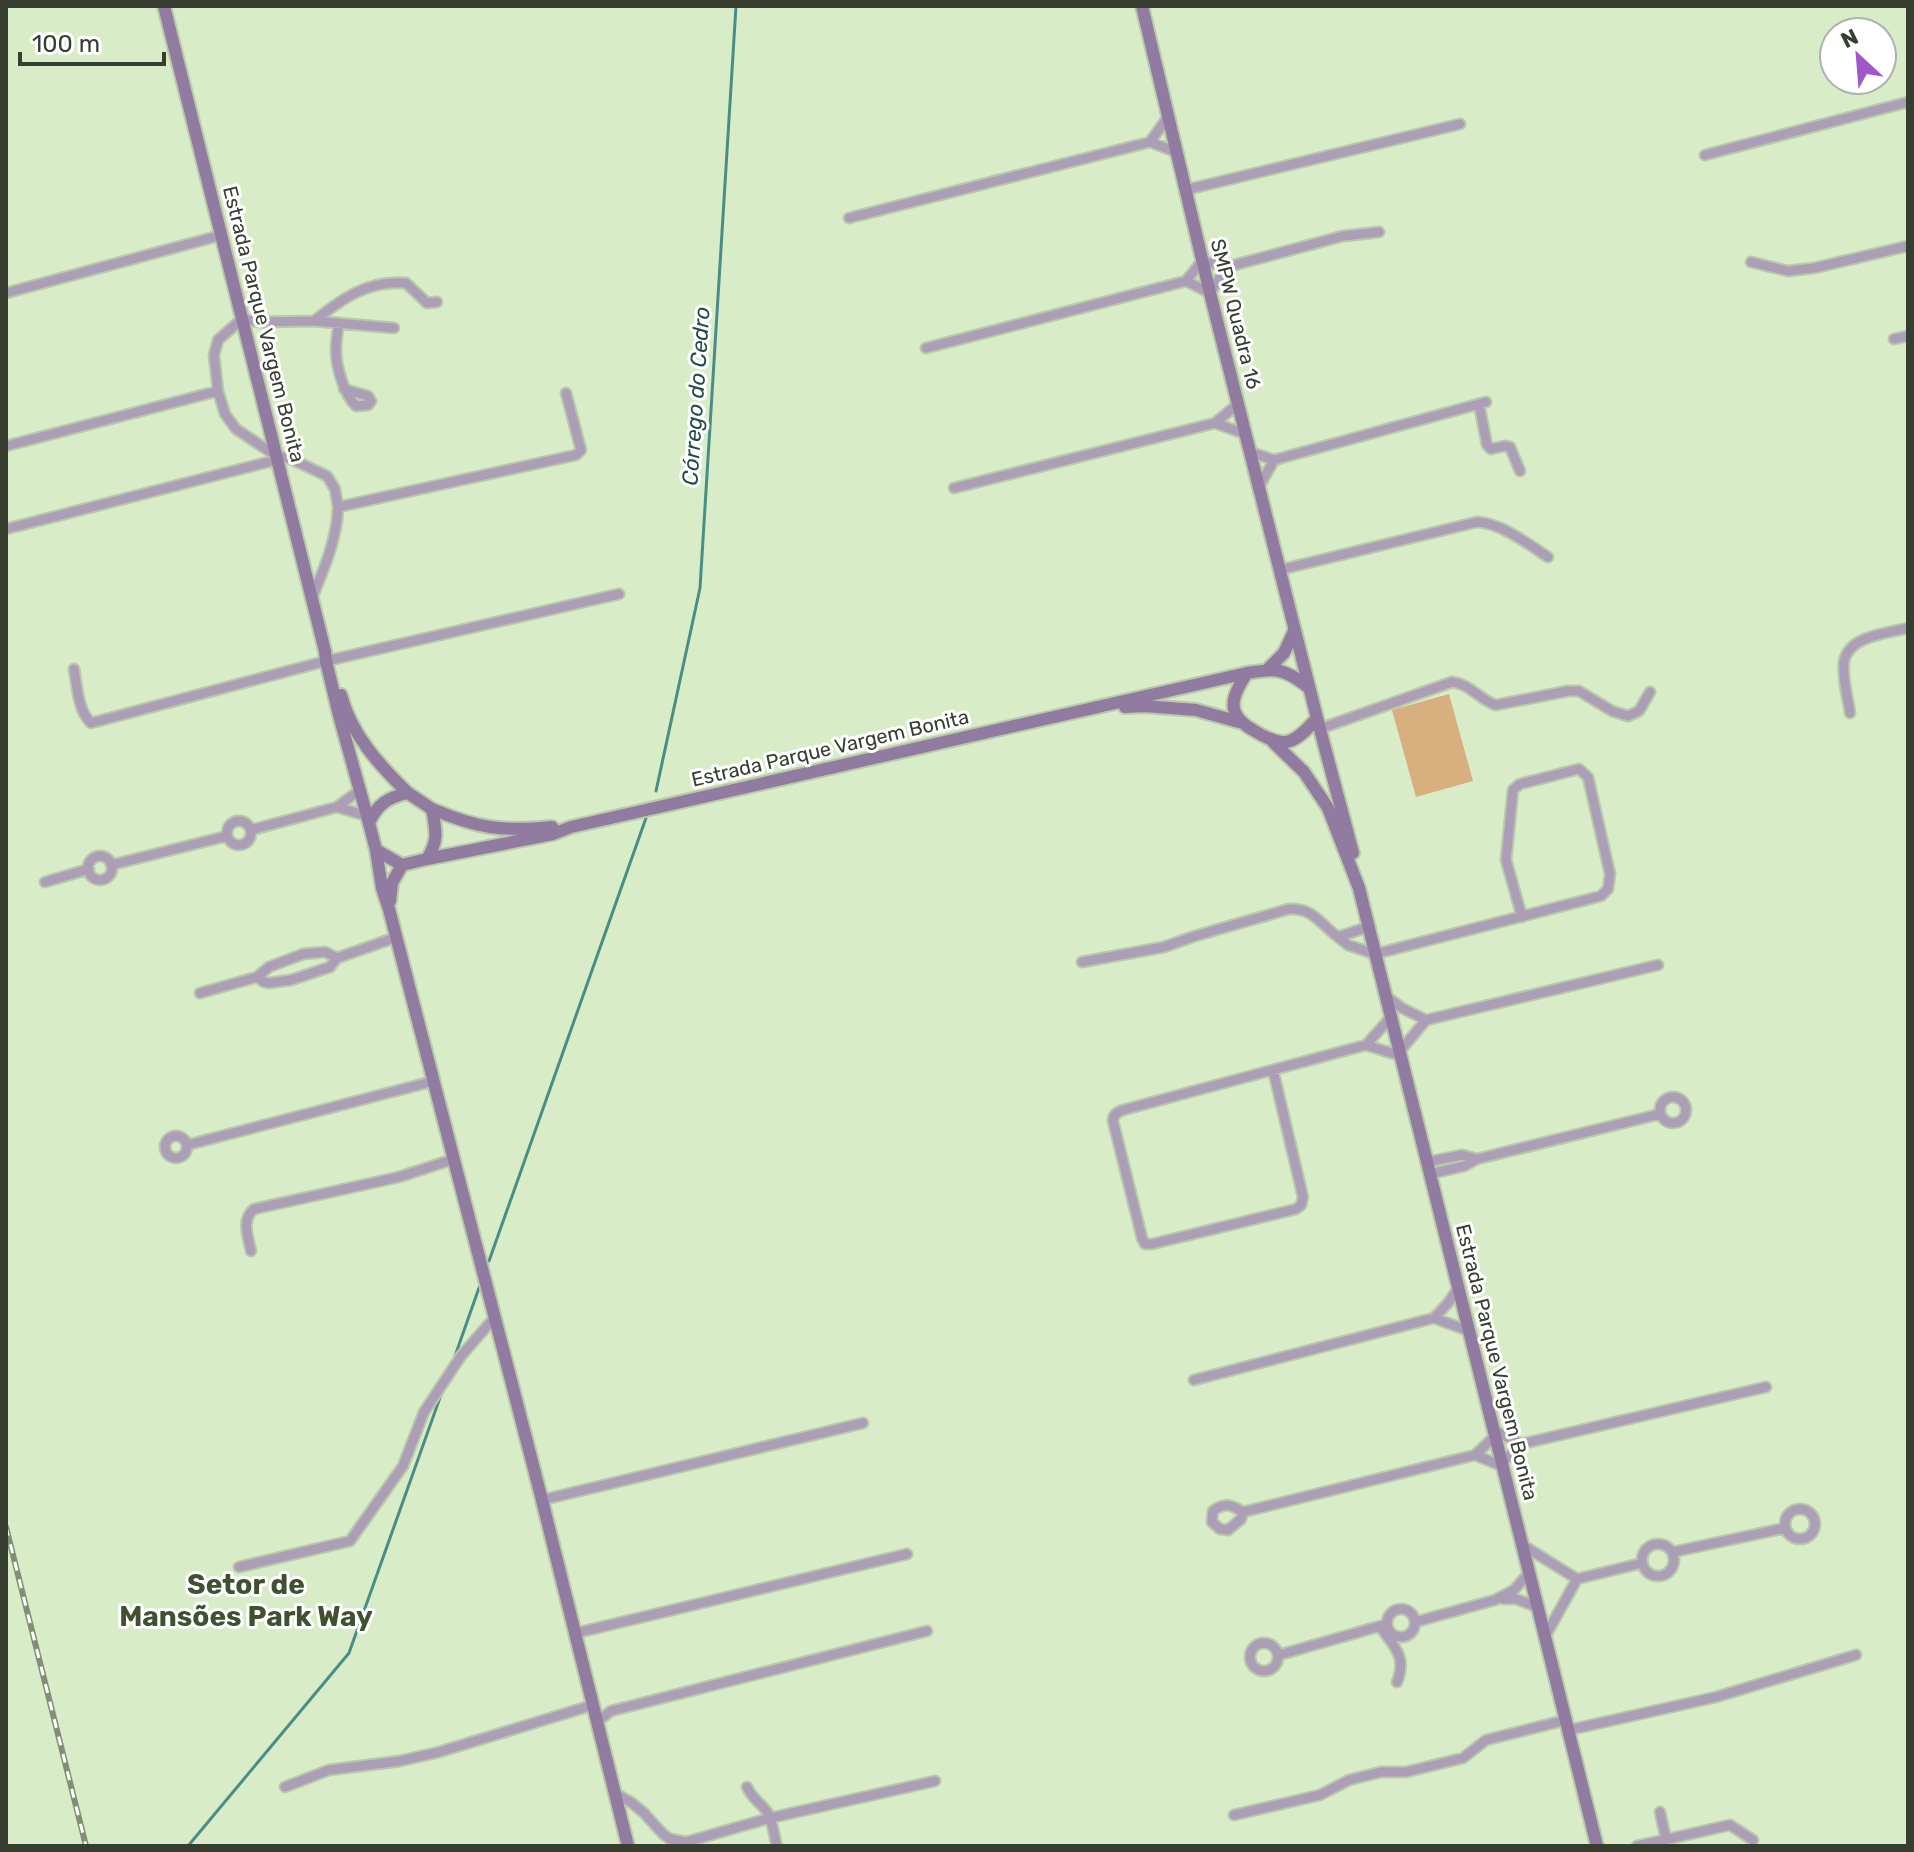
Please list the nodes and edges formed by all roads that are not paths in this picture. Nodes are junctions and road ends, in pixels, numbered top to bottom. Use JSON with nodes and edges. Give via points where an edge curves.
{"nodes":[{"id":1,"x":164,"y":6,"type":"edge"},
{"id":2,"x":1142,"y":6,"type":"edge"},
{"id":3,"x":1908,"y":102,"type":"edge"},
{"id":4,"x":1168,"y":117,"type":"junction"},
{"id":5,"x":1460,"y":124,"type":"dead end"},
{"id":6,"x":1150,"y":142,"type":"junction"},
{"id":7,"x":1176,"y":152,"type":"junction"},
{"id":8,"x":1705,"y":155,"type":"dead end"},
{"id":9,"x":1185,"y":190,"type":"junction"},
{"id":10,"x":849,"y":218,"type":"dead end"},
{"id":11,"x":1379,"y":232,"type":"dead end"},
{"id":12,"x":222,"y":235,"type":"junction"},
{"id":13,"x":1908,"y":246,"type":"edge"},
{"id":14,"x":1202,"y":261,"type":"junction"},
{"id":15,"x":1751,"y":262,"type":"dead end"},
{"id":16,"x":1227,"y":267,"type":"junction"},
{"id":17,"x":1186,"y":281,"type":"junction"},
{"id":18,"x":6,"y":293,"type":"edge"},
{"id":19,"x":1210,"y":293,"type":"junction"},
{"id":20,"x":437,"y":302,"type":"dead end"},
{"id":21,"x":242,"y":319,"type":"junction"},
{"id":22,"x":314,"y":321,"type":"junction"},
{"id":23,"x":338,"y":323,"type":"junction"},
{"id":24,"x":394,"y":328,"type":"dead end"},
{"id":25,"x":1908,"y":336,"type":"edge"},
{"id":26,"x":1894,"y":339,"type":"dead end"},
{"id":27,"x":926,"y":348,"type":"dead end"},
{"id":28,"x":344,"y":389,"type":"dead end"},
{"id":29,"x":218,"y":391,"type":"junction"},
{"id":30,"x":566,"y":393,"type":"dead end"},
{"id":31,"x":1238,"y":404,"type":"junction"},
{"id":32,"x":1215,"y":423,"type":"junction"},
{"id":33,"x":1245,"y":434,"type":"junction"},
{"id":34,"x":6,"y":446,"type":"edge"},
{"id":35,"x":1250,"y":452,"type":"junction"},
{"id":36,"x":276,"y":458,"type":"junction"},
{"id":37,"x":1274,"y":460,"type":"junction"},
{"id":38,"x":1520,"y":471,"type":"dead end"},
{"id":39,"x":1259,"y":487,"type":"junction"},
{"id":40,"x":954,"y":488,"type":"dead end"},
{"id":41,"x":338,"y":507,"type":"junction"},
{"id":42,"x":6,"y":529,"type":"edge"},
{"id":43,"x":1548,"y":557,"type":"dead end"},
{"id":44,"x":1279,"y":570,"type":"junction"},
{"id":45,"x":619,"y":594,"type":"dead end"},
{"id":46,"x":312,"y":598,"type":"junction"},
{"id":47,"x":1908,"y":628,"type":"edge"},
{"id":48,"x":1294,"y":631,"type":"junction"},
{"id":49,"x":328,"y":657,"type":"junction"},
{"id":50,"x":74,"y":669,"type":"dead end"},
{"id":51,"x":1267,"y":670,"type":"junction"},
{"id":52,"x":1247,"y":673,"type":"junction"},
{"id":53,"x":1308,"y":687,"type":"junction"},
{"id":54,"x":1650,"y":692,"type":"dead end"},
{"id":55,"x":1098,"y":707,"type":"junction"},
{"id":56,"x":1850,"y":713,"type":"dead end"},
{"id":57,"x":1239,"y":722,"type":"junction"},
{"id":58,"x":1318,"y":723,"type":"junction"},
{"id":59,"x":1273,"y":742,"type":"junction"},
{"id":60,"x":360,"y":790,"type":"junction"},
{"id":61,"x":408,"y":793,"type":"junction"},
{"id":62,"x":337,"y":807,"type":"junction"},
{"id":63,"x":432,"y":809,"type":"junction"},
{"id":64,"x":368,"y":820,"type":"junction"},
{"id":65,"x":571,"y":827,"type":"junction"},
{"id":66,"x":251,"y":830,"type":"junction"},
{"id":67,"x":227,"y":836,"type":"junction"},
{"id":68,"x":376,"y":850,"type":"junction"},
{"id":69,"x":427,"y":859,"type":"junction"},
{"id":70,"x":111,"y":865,"type":"junction"},
{"id":71,"x":402,"y":865,"type":"junction"},
{"id":72,"x":89,"y":869,"type":"junction"},
{"id":73,"x":45,"y":882,"type":"dead end"},
{"id":74,"x":1359,"y":888,"type":"junction"},
{"id":75,"x":389,"y":909,"type":"junction"},
{"id":76,"x":1522,"y":917,"type":"junction"},
{"id":77,"x":1368,"y":927,"type":"junction"},
{"id":78,"x":397,"y":937,"type":"junction"},
{"id":79,"x":1338,"y":937,"type":"junction"},
{"id":80,"x":1375,"y":954,"type":"junction"},
{"id":81,"x":337,"y":958,"type":"junction"},
{"id":82,"x":1082,"y":962,"type":"dead end"},
{"id":83,"x":1658,"y":965,"type":"dead end"},
{"id":84,"x":257,"y":977,"type":"junction"},
{"id":85,"x":200,"y":993,"type":"dead end"},
{"id":86,"x":1386,"y":996,"type":"junction"},
{"id":87,"x":1391,"y":1017,"type":"junction"},
{"id":88,"x":1426,"y":1020,"type":"junction"},
{"id":89,"x":1366,"y":1045,"type":"junction"},
{"id":90,"x":1400,"y":1054,"type":"junction"},
{"id":91,"x":1273,"y":1070,"type":"junction"},
{"id":92,"x":434,"y":1081,"type":"junction"},
{"id":93,"x":1660,"y":1114,"type":"dead end"},
{"id":94,"x":187,"y":1145,"type":"dead end"},
{"id":95,"x":454,"y":1159,"type":"junction"},
{"id":96,"x":1429,"y":1168,"type":"junction"},
{"id":97,"x":251,"y":1251,"type":"dead end"},
{"id":98,"x":1458,"y":1288,"type":"junction"},
{"id":99,"x":495,"y":1317,"type":"junction"},
{"id":100,"x":1434,"y":1318,"type":"junction"},
{"id":101,"x":1469,"y":1331,"type":"junction"},
{"id":102,"x":1194,"y":1380,"type":"dead end"},
{"id":103,"x":1766,"y":1387,"type":"dead end"},
{"id":104,"x":863,"y":1423,"type":"dead end"},
{"id":105,"x":1494,"y":1433,"type":"junction"},
{"id":106,"x":1521,"y":1444,"type":"junction"},
{"id":107,"x":1475,"y":1455,"type":"junction"},
{"id":108,"x":1502,"y":1464,"type":"junction"},
{"id":109,"x":542,"y":1500,"type":"junction"},
{"id":110,"x":1243,"y":1512,"type":"dead end"},
{"id":111,"x":1785,"y":1528,"type":"dead end"},
{"id":112,"x":1521,"y":1544,"type":"junction"},
{"id":113,"x":1673,"y":1552,"type":"junction"},
{"id":114,"x":907,"y":1554,"type":"dead end"},
{"id":115,"x":1642,"y":1563,"type":"junction"},
{"id":116,"x":239,"y":1567,"type":"dead end"},
{"id":117,"x":1529,"y":1573,"type":"junction"},
{"id":118,"x":1577,"y":1579,"type":"junction"},
{"id":119,"x":1495,"y":1600,"type":"junction"},
{"id":120,"x":1537,"y":1607,"type":"junction"},
{"id":121,"x":1415,"y":1622,"type":"junction"},
{"id":122,"x":1383,"y":1625,"type":"junction"},
{"id":123,"x":927,"y":1631,"type":"dead end"},
{"id":124,"x":576,"y":1633,"type":"junction"},
{"id":125,"x":1546,"y":1635,"type":"junction"},
{"id":126,"x":1279,"y":1655,"type":"dead end"},
{"id":127,"x":1856,"y":1655,"type":"dead end"},
{"id":128,"x":1397,"y":1682,"type":"dead end"},
{"id":129,"x":592,"y":1703,"type":"junction"},
{"id":130,"x":611,"y":1711,"type":"junction"},
{"id":131,"x":597,"y":1722,"type":"junction"},
{"id":132,"x":1568,"y":1725,"type":"junction"},
{"id":133,"x":935,"y":1781,"type":"dead end"},
{"id":134,"x":285,"y":1787,"type":"dead end"},
{"id":135,"x":747,"y":1787,"type":"dead end"},
{"id":136,"x":616,"y":1794,"type":"junction"},
{"id":137,"x":1660,"y":1812,"type":"dead end"},
{"id":138,"x":1234,"y":1815,"type":"dead end"},
{"id":139,"x":770,"y":1818,"type":"junction"},
{"id":140,"x":1666,"y":1839,"type":"junction"},
{"id":141,"x":1753,"y":1840,"type":"dead end"},
{"id":142,"x":628,"y":1846,"type":"edge"},
{"id":143,"x":777,"y":1846,"type":"edge"},
{"id":144,"x":1597,"y":1846,"type":"edge"},
{"id":145,"x":1637,"y":1846,"type":"edge"}],
"edges":[{"from":1,"to":12,"type":"main road","name":"Estrada Parque Vargem Bonita"},
{"from":2,"to":4,"type":"main road","name":"SMPW Quadra 16"},
{"from":3,"to":8,"type":"street"},
{"from":4,"to":6,"type":"street"},
{"from":4,"to":7,"type":"main road","name":"SMPW Quadra 16"},
{"from":5,"to":9,"type":"street"},
{"from":6,"to":7,"type":"street"},
{"from":6,"to":10,"type":"street"},
{"from":7,"to":9,"type":"main road","name":"SMPW Quadra 16"},
{"from":9,"to":14,"type":"main road","name":"SMPW Quadra 16"},
{"from":11,"to":16,"type":"street","via":[[1343,236]]},
{"from":12,"to":18,"type":"street"},
{"from":12,"to":21,"type":"main road","name":"Estrada Parque Vargem Bonita"},
{"from":13,"to":15,"type":"street","via":[[1788,271]]},
{"from":14,"to":16,"type":"street"},
{"from":14,"to":17,"type":"street"},
{"from":14,"to":19,"type":"main road","name":"SMPW Quadra 16"},
{"from":16,"to":19,"type":"street"},
{"from":17,"to":19,"type":"street"},
{"from":17,"to":27,"type":"street"},
{"from":19,"to":31,"type":"main road","name":"SMPW Quadra 16"},
{"from":20,"to":22,"type":"street","via":[[427,303],[406,283],[391,281],[353,292]]},
{"from":21,"to":22,"type":"street"},
{"from":21,"to":29,"type":"street","via":[[218,340]]},
{"from":21,"to":36,"type":"main road","name":"Estrada Parque Vargem Bonita"},
{"from":22,"to":23,"type":"street"},
{"from":23,"to":24,"type":"street"},
{"from":23,"to":28,"type":"street","via":[[336,349]]},
{"from":25,"to":26,"type":"street"},
{"from":29,"to":34,"type":"street"},
{"from":29,"to":36,"type":"street","via":[[236,429]]},
{"from":30,"to":41,"type":"street","via":[[581,450],[576,455]]},
{"from":31,"to":32,"type":"street"},
{"from":31,"to":33,"type":"main road","name":"SMPW Quadra 16"},
{"from":32,"to":33,"type":"street"},
{"from":32,"to":40,"type":"street"},
{"from":33,"to":35,"type":"main road","name":"SMPW Quadra 16"},
{"from":35,"to":37,"type":"street"},
{"from":35,"to":39,"type":"main road","name":"SMPW Quadra 16"},
{"from":36,"to":41,"type":"street","via":[[291,459],[327,476]]},
{"from":36,"to":42,"type":"street"},
{"from":36,"to":46,"type":"main road","name":"Estrada Parque Vargem Bonita"},
{"from":37,"to":38,"type":"street","via":[[1482,403],[1487,445],[1510,447]]},
{"from":37,"to":39,"type":"street"},
{"from":39,"to":44,"type":"main road","name":"SMPW Quadra 16"},
{"from":41,"to":46,"type":"street"},
{"from":43,"to":44,"type":"street","via":[[1477,522]]},
{"from":44,"to":48,"type":"main road","name":"SMPW Quadra 16"},
{"from":45,"to":49,"type":"street"},
{"from":46,"to":49,"type":"main road","name":"Estrada Parque Vargem Bonita"},
{"from":47,"to":56,"type":"street","via":[[1862,640],[1847,654]]},
{"from":48,"to":51,"type":"main road","via":[[1284,653]]},
{"from":48,"to":53,"type":"main road","name":"SMPW Quadra 16"},
{"from":49,"to":50,"type":"street","via":[[91,723],[83,712]]},
{"from":49,"to":60,"type":"main road","name":"Estrada Parque Vargem Bonita"},
{"from":49,"to":61,"type":"main road","name":"Estrada Parque Vargem Bonita","via":[[342,701],[369,752]]},
{"from":51,"to":52,"type":"main road"},
{"from":51,"to":53,"type":"main road","via":[[1286,672]]},
{"from":52,"to":55,"type":"main road","name":"Estrada Parque Vargem Bonita"},
{"from":52,"to":57,"type":"main road","via":[[1234,698]]},
{"from":53,"to":58,"type":"main road"},
{"from":54,"to":58,"type":"street","via":[[1639,711],[1628,716],[1579,691],[1496,705],[1452,682]]},
{"from":55,"to":57,"type":"main road","name":"Estrada Parque Vargem Bonita","via":[[1196,710]]},
{"from":55,"to":65,"type":"main road","name":"Estrada Parque Vargem Bonita"},
{"from":57,"to":59,"type":"main road"},
{"from":58,"to":59,"type":"main road","via":[[1284,743]]},
{"from":58,"to":74,"type":"main road","name":"Estrada Parque Vargem Bonita"},
{"from":59,"to":74,"type":"main road","name":"Estrada Parque Vargem Bonita","via":[[1304,772],[1328,808]]},
{"from":60,"to":62,"type":"street"},
{"from":60,"to":64,"type":"main road","name":"Estrada Parque Vargem Bonita"},
{"from":61,"to":63,"type":"main road"},
{"from":61,"to":64,"type":"main road","via":[[378,806]]},
{"from":62,"to":64,"type":"street"},
{"from":62,"to":66,"type":"street"},
{"from":63,"to":65,"type":"main road","name":"Estrada Parque Vargem Bonita","via":[[493,828]]},
{"from":63,"to":69,"type":"main road","via":[[436,842]]},
{"from":64,"to":68,"type":"main road"},
{"from":65,"to":69,"type":"main road","name":"Estrada Parque Vargem Bonita"},
{"from":66,"to":67,"type":"street","via":[[242,845]]},
{"from":66,"to":67,"type":"street","via":[[236,821]]},
{"from":67,"to":70,"type":"street"},
{"from":68,"to":71,"type":"main road"},
{"from":68,"to":75,"type":"main road"},
{"from":69,"to":71,"type":"main road"},
{"from":70,"to":72,"type":"street","via":[[96,857]]},
{"from":70,"to":72,"type":"street","via":[[108,877],[100,880]]},
{"from":71,"to":75,"type":"main road","via":[[392,883]]},
{"from":72,"to":73,"type":"street"},
{"from":74,"to":77,"type":"main road","name":"Estrada Parque Vargem Bonita"},
{"from":75,"to":78,"type":"main road"},
{"from":76,"to":76,"type":"street","via":[[1601,896],[1608,889],[1610,874],[1588,777],[1579,769],[1513,790],[1506,856]]},
{"from":76,"to":80,"type":"street"},
{"from":77,"to":79,"type":"street"},
{"from":77,"to":80,"type":"main road","name":"Estrada Parque Vargem Bonita"},
{"from":78,"to":81,"type":"street"},
{"from":78,"to":92,"type":"main road"},
{"from":79,"to":80,"type":"street"},
{"from":79,"to":82,"type":"street","via":[[1310,912],[1289,909],[1164,947]]},
{"from":80,"to":86,"type":"main road","name":"Estrada Parque Vargem Bonita"},
{"from":81,"to":84,"type":"street","via":[[325,952],[303,954]]},
{"from":81,"to":84,"type":"street","via":[[330,967],[291,980],[269,983]]},
{"from":83,"to":88,"type":"street"},
{"from":84,"to":85,"type":"street"},
{"from":86,"to":87,"type":"main road","name":"Estrada Parque Vargem Bonita"},
{"from":86,"to":88,"type":"street"},
{"from":87,"to":89,"type":"street"},
{"from":87,"to":90,"type":"main road","name":"Estrada Parque Vargem Bonita"},
{"from":88,"to":90,"type":"street"},
{"from":89,"to":90,"type":"street"},
{"from":89,"to":91,"type":"street"},
{"from":90,"to":96,"type":"main road","name":"Estrada Parque Vargem Bonita"},
{"from":91,"to":91,"type":"street","via":[[1115,1115],[1145,1244],[1301,1205]]},
{"from":92,"to":94,"type":"street"},
{"from":92,"to":95,"type":"main road"},
{"from":93,"to":96,"type":"street","via":[[1464,1166]]},
{"from":95,"to":97,"type":"street","via":[[399,1177],[254,1209],[246,1216]]},
{"from":95,"to":99,"type":"main road"},
{"from":96,"to":98,"type":"main road","name":"Estrada Parque Vargem Bonita"},
{"from":98,"to":100,"type":"street"},
{"from":98,"to":101,"type":"main road","name":"Estrada Parque Vargem Bonita"},
{"from":99,"to":109,"type":"main road"},
{"from":99,"to":116,"type":"street","via":[[424,1412],[403,1466],[350,1541]]},
{"from":100,"to":101,"type":"street"},
{"from":100,"to":102,"type":"street"},
{"from":101,"to":105,"type":"main road","name":"Estrada Parque Vargem Bonita"},
{"from":103,"to":106,"type":"street"},
{"from":104,"to":109,"type":"street"},
{"from":105,"to":106,"type":"street"},
{"from":105,"to":107,"type":"street"},
{"from":105,"to":108,"type":"main road","name":"Estrada Parque Vargem Bonita"},
{"from":106,"to":108,"type":"street"},
{"from":107,"to":108,"type":"street"},
{"from":107,"to":110,"type":"street"},
{"from":108,"to":112,"type":"main road","name":"Estrada Parque Vargem Bonita"},
{"from":109,"to":124,"type":"main road"},
{"from":111,"to":113,"type":"street"},
{"from":112,"to":117,"type":"main road","name":"Estrada Parque Vargem Bonita"},
{"from":112,"to":118,"type":"street"},
{"from":113,"to":115,"type":"street","via":[[1657,1543],[1648,1546]]},
{"from":113,"to":115,"type":"street","via":[[1675,1562],[1663,1576],[1654,1576]]},
{"from":114,"to":124,"type":"street"},
{"from":115,"to":118,"type":"street"},
{"from":117,"to":119,"type":"street"},
{"from":117,"to":120,"type":"main road","name":"Estrada Parque Vargem Bonita"},
{"from":118,"to":125,"type":"street"},
{"from":119,"to":120,"type":"street","via":[[1516,1599]]},
{"from":119,"to":121,"type":"street"},
{"from":120,"to":125,"type":"main road","name":"Estrada Parque Vargem Bonita"},
{"from":121,"to":122,"type":"street","via":[[1413,1630],[1398,1637]]},
{"from":121,"to":122,"type":"street","via":[[1412,1613],[1395,1609]]},
{"from":122,"to":126,"type":"street"},
{"from":122,"to":128,"type":"street","via":[[1401,1660]]},
{"from":123,"to":130,"type":"street"},
{"from":124,"to":129,"type":"main road"},
{"from":125,"to":132,"type":"main road","name":"Estrada Parque Vargem Bonita"},
{"from":127,"to":132,"type":"street","via":[[1716,1697]]},
{"from":129,"to":130,"type":"street"},
{"from":129,"to":131,"type":"main road"},
{"from":129,"to":134,"type":"street","via":[[439,1752],[329,1770]]},
{"from":130,"to":131,"type":"street"},
{"from":131,"to":136,"type":"main road"},
{"from":132,"to":138,"type":"street","via":[[1486,1740],[1463,1758],[1406,1772],[1381,1772],[1320,1795]]},
{"from":132,"to":144,"type":"main road","name":"Estrada Parque Vargem Bonita"},
{"from":133,"to":139,"type":"street"},
{"from":135,"to":139,"type":"street"},
{"from":136,"to":139,"type":"street","via":[[678,1842]]},
{"from":136,"to":142,"type":"main road"},
{"from":137,"to":140,"type":"street"},
{"from":139,"to":143,"type":"street"},
{"from":140,"to":141,"type":"street","via":[[1730,1825]]},
{"from":140,"to":145,"type":"street"}]}
